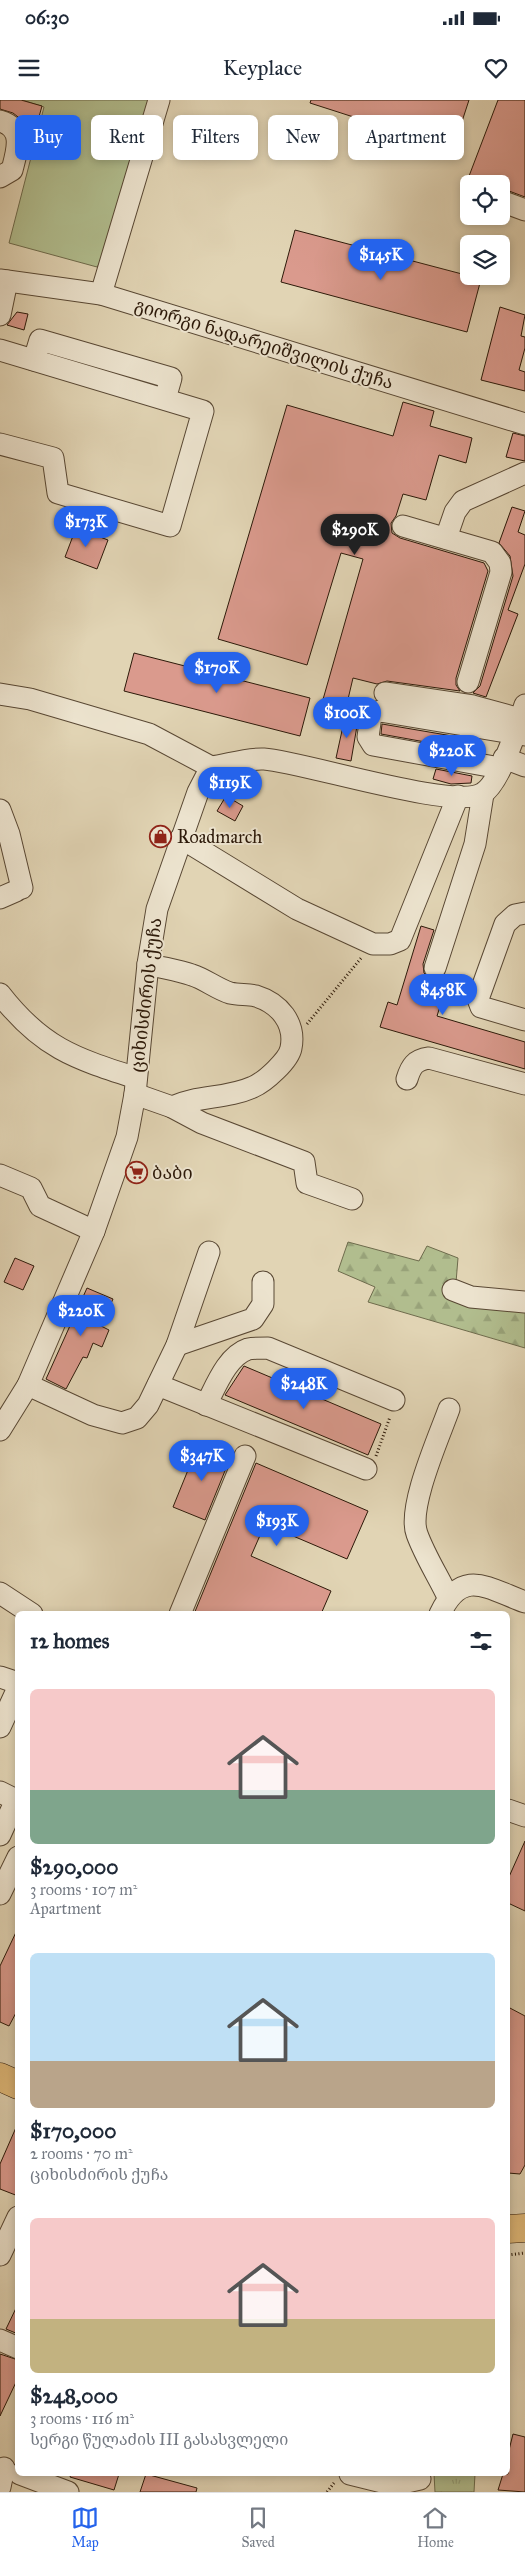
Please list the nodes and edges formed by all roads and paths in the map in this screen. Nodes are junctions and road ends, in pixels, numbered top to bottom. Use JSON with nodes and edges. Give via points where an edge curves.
{"nodes":[{"id":1,"x":159,"y":100,"type":"edge"},
{"id":2,"x":0,"y":121,"type":"edge"},
{"id":3,"x":0,"y":177,"type":"edge"},
{"id":4,"x":510,"y":204,"type":"edge"},
{"id":5,"x":525,"y":210,"type":"edge"},
{"id":6,"x":4,"y":281,"type":"edge"},
{"id":7,"x":101,"y":294,"type":"junction"},
{"id":8,"x":0,"y":315,"type":"edge"},
{"id":9,"x":0,"y":350,"type":"edge"},
{"id":10,"x":525,"y":424,"type":"edge"},
{"id":11,"x":0,"y":444,"type":"edge"},
{"id":12,"x":525,"y":473,"type":"edge"},
{"id":13,"x":403,"y":526,"type":"dead end"},
{"id":14,"x":446,"y":538,"type":"junction"},
{"id":15,"x":468,"y":682,"type":"dead end"},
{"id":16,"x":385,"y":693,"type":"dead end"},
{"id":17,"x":0,"y":694,"type":"edge"},
{"id":18,"x":521,"y":723,"type":"edge"},
{"id":19,"x":502,"y":763,"type":"junction"},
{"id":20,"x":525,"y":766,"type":"edge"},
{"id":21,"x":211,"y":767,"type":"junction"},
{"id":22,"x":483,"y":794,"type":"junction"},
{"id":23,"x":458,"y":796,"type":"junction"},
{"id":24,"x":0,"y":810,"type":"edge"},
{"id":25,"x":181,"y":838,"type":"junction"},
{"id":26,"x":13,"y":892,"type":"edge"},
{"id":27,"x":525,"y":913,"type":"edge"},
{"id":28,"x":373,"y":944,"type":"junction"},
{"id":29,"x":148,"y":964,"type":"junction"},
{"id":30,"x":435,"y":968,"type":"dead end"},
{"id":31,"x":0,"y":994,"type":"edge"},
{"id":32,"x":525,"y":1020,"type":"edge"},
{"id":33,"x":292,"y":1042,"type":"junction"},
{"id":34,"x":407,"y":1079,"type":"dead end"},
{"id":35,"x":525,"y":1084,"type":"edge"},
{"id":36,"x":135,"y":1086,"type":"junction"},
{"id":37,"x":172,"y":1107,"type":"junction"},
{"id":38,"x":0,"y":1175,"type":"edge"},
{"id":39,"x":352,"y":1199,"type":"dead end"},
{"id":40,"x":94,"y":1231,"type":"junction"},
{"id":41,"x":209,"y":1252,"type":"dead end"},
{"id":42,"x":263,"y":1282,"type":"dead end"},
{"id":43,"x":453,"y":1290,"type":"dead end"},
{"id":44,"x":525,"y":1302,"type":"edge"},
{"id":45,"x":177,"y":1345,"type":"junction"},
{"id":46,"x":158,"y":1384,"type":"junction"},
{"id":47,"x":28,"y":1385,"type":"junction"},
{"id":48,"x":394,"y":1400,"type":"joint"},
{"id":49,"x":206,"y":1404,"type":"junction"},
{"id":50,"x":6,"y":1406,"type":"edge"},
{"id":51,"x":449,"y":1409,"type":"dead end"},
{"id":52,"x":0,"y":1430,"type":"edge"},
{"id":53,"x":245,"y":1456,"type":"dead end"},
{"id":54,"x":366,"y":1469,"type":"joint"},
{"id":55,"x":0,"y":1593,"type":"edge"},
{"id":56,"x":525,"y":1602,"type":"edge"},
{"id":57,"x":444,"y":1605,"type":"edge"},
{"id":58,"x":27,"y":1611,"type":"edge"},
{"id":59,"x":181,"y":1611,"type":"edge"},
{"id":60,"x":0,"y":1677,"type":"edge"},
{"id":61,"x":15,"y":1682,"type":"edge"},
{"id":62,"x":15,"y":1694,"type":"edge"},
{"id":63,"x":0,"y":1727,"type":"edge"},
{"id":64,"x":0,"y":1792,"type":"edge"},
{"id":65,"x":15,"y":1800,"type":"edge"},
{"id":66,"x":15,"y":1802,"type":"edge"},
{"id":67,"x":510,"y":1811,"type":"edge"},
{"id":68,"x":525,"y":1816,"type":"edge"},
{"id":69,"x":0,"y":1837,"type":"edge"},
{"id":70,"x":15,"y":1845,"type":"edge"},
{"id":71,"x":15,"y":1867,"type":"edge"},
{"id":72,"x":7,"y":1892,"type":"edge"},
{"id":73,"x":15,"y":2223,"type":"edge"},
{"id":74,"x":525,"y":2228,"type":"edge"},
{"id":75,"x":510,"y":2229,"type":"edge"},
{"id":76,"x":525,"y":2253,"type":"edge"},
{"id":77,"x":0,"y":2255,"type":"edge"},
{"id":78,"x":510,"y":2255,"type":"edge"},
{"id":79,"x":0,"y":2340,"type":"edge"},
{"id":80,"x":15,"y":2347,"type":"edge"},
{"id":81,"x":17,"y":2476,"type":"edge"},
{"id":82,"x":358,"y":2476,"type":"edge"},
{"id":83,"x":420,"y":2481,"type":"edge"},
{"id":84,"x":330,"y":2488,"type":"dead end"},
{"id":85,"x":68,"y":2492,"type":"edge"},
{"id":86,"x":327,"y":2492,"type":"edge"}],
"edges":[{"from":1,"to":7,"type":"street"},
{"from":2,"to":3,"type":"street","via":[[15,130],[19,145],[12,170]]},
{"from":4,"to":5,"type":"street"},
{"from":6,"to":7,"type":"street","name":"გიორგი ნადარეიშვილის ქუჩა"},
{"from":6,"to":8,"type":"street"},
{"from":7,"to":10,"type":"street","name":"გიორგი ნადარეიშვილის ქუჩა"},
{"from":9,"to":11,"type":"street","via":[[203,411],[170,526],[58,493],[53,458]]},
{"from":12,"to":14,"type":"street","via":[[463,500]]},
{"from":13,"to":14,"type":"street"},
{"from":14,"to":15,"type":"street","via":[[492,552],[500,563],[501,572]]},
{"from":16,"to":18,"type":"street","via":[[473,706]]},
{"from":17,"to":21,"type":"street","via":[[30,699],[149,734]]},
{"from":18,"to":19,"type":"street"},
{"from":18,"to":19,"type":"street","via":[[380,711],[371,715],[368,737],[373,745]]},
{"from":19,"to":20,"type":"street"},
{"from":19,"to":22,"type":"street","via":[[493,784]]},
{"from":21,"to":23,"type":"street","via":[[263,759],[428,794]]},
{"from":21,"to":25,"type":"street","name":"ციხისძირის ქუჩა"},
{"from":22,"to":23,"type":"street"},
{"from":22,"to":30,"type":"street","via":[[475,844]]},
{"from":23,"to":28,"type":"street","via":[[400,940]]},
{"from":24,"to":26,"type":"street","via":[[9,834]]},
{"from":25,"to":28,"type":"street","via":[[297,909]]},
{"from":25,"to":29,"type":"street","name":"ციხისძირის ქუჩა","via":[[157,909]]},
{"from":27,"to":32,"type":"street","via":[[515,915],[505,924],[478,999],[481,1006]]},
{"from":28,"to":33,"type":"path"},
{"from":29,"to":33,"type":"street","via":[[192,975],[230,993],[257,996],[276,1005],[288,1020]]},
{"from":29,"to":36,"type":"street","name":"ციხისძირის ქუჩა"},
{"from":31,"to":36,"type":"street","via":[[42,1039]]},
{"from":33,"to":37,"type":"street","via":[[290,1056],[255,1087],[186,1101]]},
{"from":34,"to":35,"type":"street","via":[[410,1067],[418,1059],[429,1058]]},
{"from":36,"to":37,"type":"street"},
{"from":36,"to":40,"type":"street","name":"ციხისძირის ქუჩა","via":[[127,1137]]},
{"from":37,"to":39,"type":"street","via":[[202,1123],[304,1162],[307,1183]]},
{"from":38,"to":40,"type":"street","via":[[31,1188],[40,1206]]},
{"from":40,"to":47,"type":"street","name":"ციხისძირის ქუჩა"},
{"from":41,"to":45,"type":"street"},
{"from":42,"to":45,"type":"street","via":[[263,1304],[254,1319]]},
{"from":43,"to":44,"type":"street","via":[[471,1297]]},
{"from":45,"to":46,"type":"street"},
{"from":46,"to":47,"type":"street","via":[[148,1405],[137,1418],[122,1423],[93,1415]]},
{"from":46,"to":49,"type":"street"},
{"from":47,"to":50,"type":"street","name":"ციხისძირის ქუჩა"},
{"from":48,"to":49,"type":"street","via":[[268,1348],[248,1350],[232,1361]]},
{"from":48,"to":54,"type":"path","via":[[387,1429],[375,1458]]},
{"from":49,"to":54,"type":"street"},
{"from":50,"to":52,"type":"street","name":"ციხისძირის ქუჩა"},
{"from":51,"to":57,"type":"street","via":[[414,1516],[416,1533]]},
{"from":53,"to":59,"type":"street"},
{"from":55,"to":58,"type":"street"},
{"from":56,"to":57,"type":"street","via":[[477,1584],[462,1586]]},
{"from":60,"to":61,"type":"street"},
{"from":62,"to":63,"type":"street"},
{"from":64,"to":65,"type":"street"},
{"from":66,"to":69,"type":"street"},
{"from":67,"to":68,"type":"street"},
{"from":69,"to":70,"type":"street"},
{"from":71,"to":72,"type":"street"},
{"from":73,"to":77,"type":"street"},
{"from":74,"to":75,"type":"main road"},
{"from":76,"to":78,"type":"path"},
{"from":79,"to":80,"type":"street"},
{"from":81,"to":85,"type":"street"},
{"from":82,"to":83,"type":"street","via":[[394,2485]]},
{"from":84,"to":86,"type":"path"}]}
